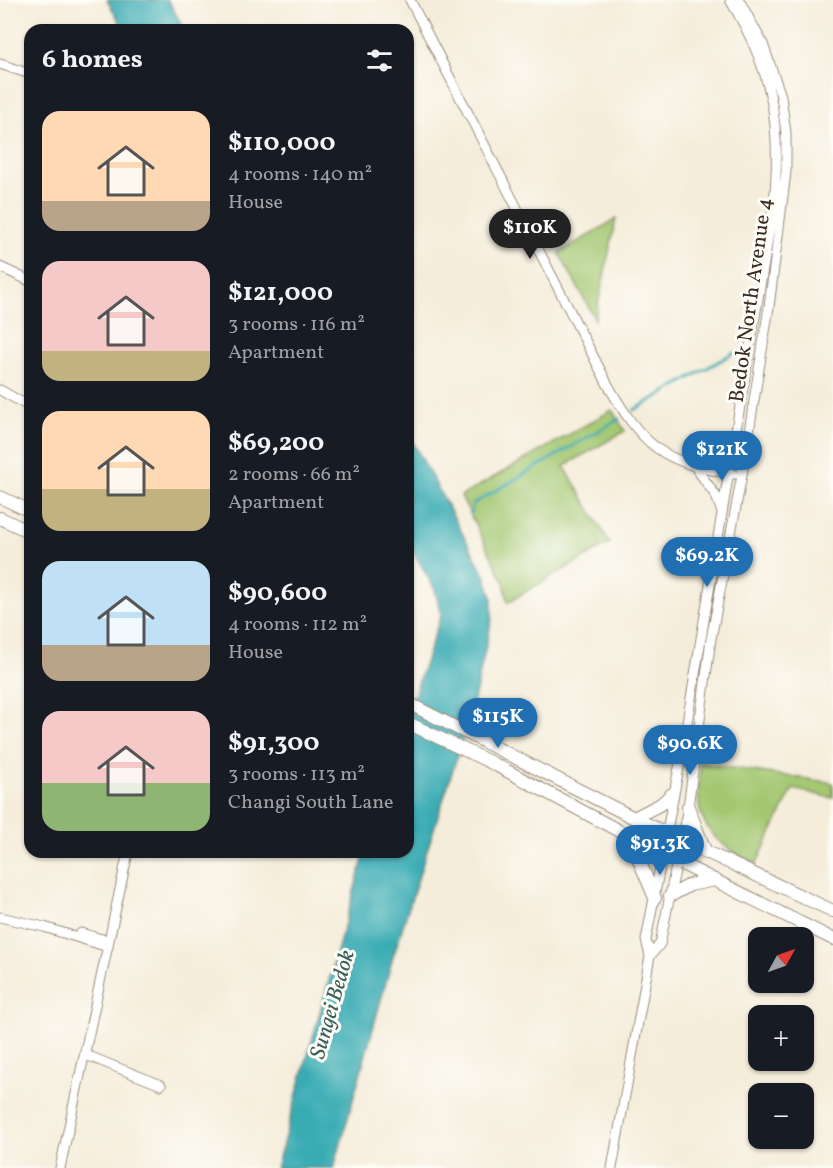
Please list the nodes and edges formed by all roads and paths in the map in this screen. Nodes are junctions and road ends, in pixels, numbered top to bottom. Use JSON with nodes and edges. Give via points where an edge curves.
{"nodes":[{"id":1,"x":410,"y":0,"type":"edge"},
{"id":2,"x":730,"y":0,"type":"edge"},
{"id":3,"x":739,"y":0,"type":"edge"},
{"id":4,"x":0,"y":64,"type":"edge"},
{"id":5,"x":24,"y":72,"type":"edge"},
{"id":6,"x":0,"y":267,"type":"edge"},
{"id":7,"x":24,"y":278,"type":"edge"},
{"id":8,"x":0,"y":390,"type":"edge"},
{"id":9,"x":24,"y":404,"type":"edge"},
{"id":10,"x":696,"y":468,"type":"junction"},
{"id":11,"x":729,"y":473,"type":"junction"},
{"id":12,"x":742,"y":475,"type":"junction"},
{"id":13,"x":0,"y":497,"type":"edge"},
{"id":14,"x":24,"y":509,"type":"edge"},
{"id":15,"x":722,"y":511,"type":"junction"},
{"id":16,"x":0,"y":518,"type":"edge"},
{"id":17,"x":24,"y":529,"type":"edge"},
{"id":18,"x":414,"y":706,"type":"edge"},
{"id":19,"x":414,"y":726,"type":"edge"},
{"id":20,"x":672,"y":794,"type":"junction"},
{"id":21,"x":688,"y":807,"type":"junction"},
{"id":22,"x":633,"y":818,"type":"junction"},
{"id":23,"x":622,"y":832,"type":"junction"},
{"id":24,"x":666,"y":834,"type":"junction"},
{"id":25,"x":680,"y":841,"type":"junction"},
{"id":26,"x":706,"y":853,"type":"junction"},
{"id":27,"x":664,"y":855,"type":"junction"},
{"id":28,"x":127,"y":858,"type":"edge"},
{"id":29,"x":677,"y":861,"type":"junction"},
{"id":30,"x":715,"y":880,"type":"junction"},
{"id":31,"x":670,"y":896,"type":"junction"},
{"id":32,"x":655,"y":898,"type":"junction"},
{"id":33,"x":833,"y":911,"type":"edge"},
{"id":34,"x":0,"y":917,"type":"edge"},
{"id":35,"x":833,"y":939,"type":"edge"},
{"id":36,"x":108,"y":944,"type":"junction"},
{"id":37,"x":650,"y":956,"type":"junction"},
{"id":38,"x":86,"y":1054,"type":"junction"},
{"id":39,"x":161,"y":1084,"type":"dead end"},
{"id":40,"x":60,"y":1168,"type":"edge"},
{"id":41,"x":612,"y":1168,"type":"edge"}],
"edges":[{"from":1,"to":10,"type":"street","via":[[617,400],[636,430],[654,446]]},
{"from":2,"to":11,"type":"street","name":"Bedok North Avenue 4","via":[[756,49],[773,99],[777,171]]},
{"from":3,"to":12,"type":"street","name":"Bedok North Avenue 4","via":[[763,44],[781,96],[786,133],[786,172],[775,264]]},
{"from":4,"to":5,"type":"street"},
{"from":6,"to":7,"type":"street"},
{"from":8,"to":9,"type":"street"},
{"from":10,"to":11,"type":"street"},
{"from":10,"to":15,"type":"street"},
{"from":11,"to":12,"type":"street"},
{"from":11,"to":15,"type":"street","name":"Bedok North Avenue 4"},
{"from":12,"to":21,"type":"street","name":"Bedok North Avenue 4","via":[[711,639]]},
{"from":13,"to":14,"type":"street"},
{"from":15,"to":20,"type":"street","name":"Bedok North Avenue 4"},
{"from":16,"to":17,"type":"street"},
{"from":18,"to":22,"type":"street"},
{"from":19,"to":23,"type":"street"},
{"from":20,"to":22,"type":"street"},
{"from":20,"to":24,"type":"street","name":"Bedok North Avenue 4"},
{"from":21,"to":25,"type":"street","name":"Bedok North Avenue 4"},
{"from":21,"to":26,"type":"street"},
{"from":22,"to":24,"type":"street"},
{"from":23,"to":27,"type":"street"},
{"from":23,"to":32,"type":"street"},
{"from":24,"to":25,"type":"street"},
{"from":24,"to":27,"type":"street","name":"Bedok North Avenue 4"},
{"from":25,"to":26,"type":"street"},
{"from":25,"to":29,"type":"street","name":"Bedok North Avenue 4"},
{"from":26,"to":33,"type":"street"},
{"from":27,"to":29,"type":"street"},
{"from":27,"to":32,"type":"street","name":"Bedok North Avenue 4"},
{"from":28,"to":36,"type":"street"},
{"from":29,"to":30,"type":"street"},
{"from":29,"to":31,"type":"street","name":"Bedok North Avenue 4"},
{"from":30,"to":31,"type":"street","via":[[690,885]]},
{"from":30,"to":35,"type":"street"},
{"from":31,"to":37,"type":"street","name":"Bedok North Avenue 4","via":[[660,944]]},
{"from":32,"to":37,"type":"street","name":"Bedok North Avenue 4","via":[[646,943]]},
{"from":34,"to":36,"type":"street","via":[[50,925]]},
{"from":36,"to":38,"type":"street"},
{"from":37,"to":41,"type":"street"},
{"from":38,"to":39,"type":"street"},
{"from":38,"to":40,"type":"street"}]}
